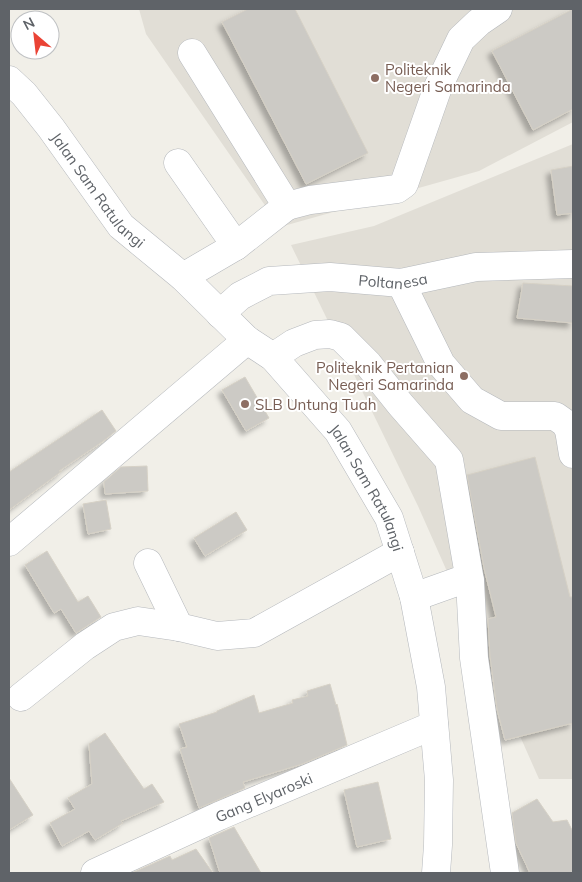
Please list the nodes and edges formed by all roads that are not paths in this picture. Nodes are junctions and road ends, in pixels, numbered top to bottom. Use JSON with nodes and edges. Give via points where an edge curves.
{"nodes":[{"id":1,"x":498,"y":9,"type":"edge"},
{"id":2,"x":192,"y":53,"type":"dead end"},
{"id":3,"x":9,"y":80,"type":"edge"},
{"id":4,"x":178,"y":163,"type":"dead end"},
{"id":5,"x":287,"y":206,"type":"junction"},
{"id":6,"x":236,"y":246,"type":"junction"},
{"id":7,"x":573,"y":264,"type":"edge"},
{"id":8,"x":183,"y":277,"type":"junction"},
{"id":9,"x":401,"y":283,"type":"junction"},
{"id":10,"x":220,"y":314,"type":"junction"},
{"id":11,"x":247,"y":340,"type":"junction"},
{"id":12,"x":273,"y":357,"type":"junction"},
{"id":13,"x":573,"y":454,"type":"edge"},
{"id":14,"x":9,"y":542,"type":"edge"},
{"id":15,"x":400,"y":552,"type":"junction"},
{"id":16,"x":148,"y":563,"type":"dead end"},
{"id":17,"x":470,"y":580,"type":"junction"},
{"id":18,"x":414,"y":597,"type":"junction"},
{"id":19,"x":179,"y":627,"type":"junction"},
{"id":20,"x":21,"y":698,"type":"dead end"},
{"id":21,"x":434,"y":725,"type":"junction"},
{"id":22,"x":95,"y":873,"type":"edge"},
{"id":23,"x":436,"y":873,"type":"edge"},
{"id":24,"x":505,"y":873,"type":"edge"}],
"edges":[{"from":1,"to":5,"type":"street","via":[[461,39],[438,87],[404,184],[397,189]]},
{"from":2,"to":5,"type":"street"},
{"from":3,"to":8,"type":"street","name":"Jalan Sam Ratulangi","via":[[51,128],[121,226]]},
{"from":4,"to":6,"type":"street"},
{"from":5,"to":6,"type":"street"},
{"from":6,"to":8,"type":"street"},
{"from":7,"to":9,"type":"street","name":"Poltanesa","via":[[476,267]]},
{"from":8,"to":10,"type":"street","name":"Jalan Sam Ratulangi"},
{"from":9,"to":10,"type":"street","name":"Poltanesa","via":[[330,277],[269,281],[240,296]]},
{"from":9,"to":13,"type":"street","via":[[441,364],[472,400],[501,416],[555,416],[565,422],[569,430]]},
{"from":10,"to":11,"type":"street","name":"Jalan Sam Ratulangi"},
{"from":11,"to":12,"type":"street","name":"Jalan Sam Ratulangi"},
{"from":11,"to":14,"type":"street"},
{"from":12,"to":15,"type":"street","name":"Jalan Sam Ratulangi","via":[[338,430],[389,518]]},
{"from":12,"to":17,"type":"street","via":[[294,342],[330,334],[341,336],[368,364],[449,460]]},
{"from":15,"to":18,"type":"street","name":"Jalan Sam Ratulangi"},
{"from":15,"to":19,"type":"street","via":[[254,633],[217,636]]},
{"from":16,"to":19,"type":"street"},
{"from":17,"to":18,"type":"street"},
{"from":17,"to":24,"type":"street","via":[[474,658]]},
{"from":18,"to":21,"type":"street","name":"Jalan Sam Ratulangi","via":[[431,687]]},
{"from":19,"to":20,"type":"street","via":[[138,621],[114,627]]},
{"from":21,"to":22,"type":"street","name":"Gang Elyaroski","via":[[219,816]]},
{"from":21,"to":23,"type":"street","name":"Jalan Sam Ratulangi","via":[[439,780]]}]}
